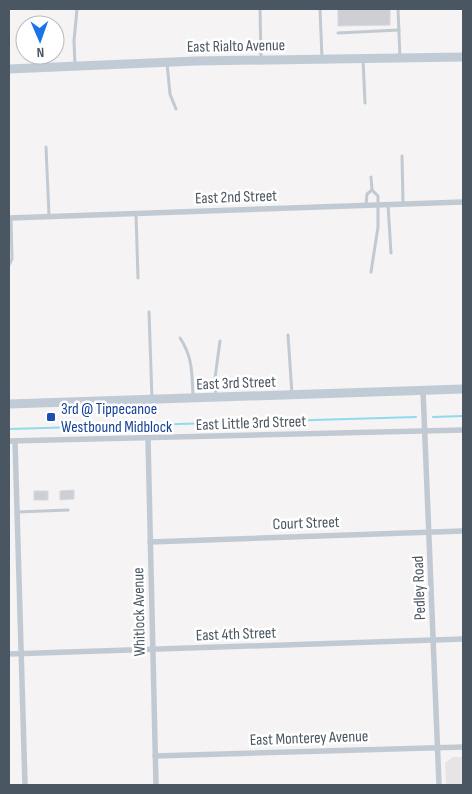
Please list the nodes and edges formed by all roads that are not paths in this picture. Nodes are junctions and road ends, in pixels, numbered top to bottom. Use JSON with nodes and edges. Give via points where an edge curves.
{"nodes":[{"id":1,"x":77,"y":9,"type":"edge"},
{"id":2,"x":260,"y":9,"type":"edge"},
{"id":3,"x":320,"y":9,"type":"edge"},
{"id":4,"x":398,"y":9,"type":"edge"},
{"id":5,"x":399,"y":30,"type":"junction"},
{"id":6,"x":338,"y":33,"type":"dead end"},
{"id":7,"x":463,"y":57,"type":"edge"},
{"id":8,"x":400,"y":58,"type":"junction"},
{"id":9,"x":322,"y":59,"type":"junction"},
{"id":10,"x":363,"y":59,"type":"junction"},
{"id":11,"x":261,"y":60,"type":"junction"},
{"id":12,"x":167,"y":62,"type":"junction"},
{"id":13,"x":75,"y":66,"type":"junction"},
{"id":14,"x":9,"y":69,"type":"edge"},
{"id":15,"x":365,"y":103,"type":"dead end"},
{"id":16,"x":176,"y":109,"type":"dead end"},
{"id":17,"x":46,"y":147,"type":"dead end"},
{"id":18,"x":402,"y":156,"type":"dead end"},
{"id":19,"x":372,"y":177,"type":"dead end"},
{"id":20,"x":372,"y":190,"type":"junction"},
{"id":21,"x":463,"y":202,"type":"edge"},
{"id":22,"x":388,"y":204,"type":"junction"},
{"id":23,"x":403,"y":204,"type":"junction"},
{"id":24,"x":366,"y":205,"type":"junction"},
{"id":25,"x":378,"y":205,"type":"junction"},
{"id":26,"x":136,"y":213,"type":"junction"},
{"id":27,"x":49,"y":216,"type":"junction"},
{"id":28,"x":10,"y":217,"type":"edge"},
{"id":29,"x":391,"y":253,"type":"dead end"},
{"id":30,"x":9,"y":264,"type":"edge"},
{"id":31,"x":371,"y":272,"type":"dead end"},
{"id":32,"x":138,"y":278,"type":"dead end"},
{"id":33,"x":149,"y":312,"type":"dead end"},
{"id":34,"x":288,"y":335,"type":"dead end"},
{"id":35,"x":180,"y":338,"type":"dead end"},
{"id":36,"x":220,"y":340,"type":"dead end"},
{"id":37,"x":463,"y":389,"type":"edge"},
{"id":38,"x":423,"y":390,"type":"junction"},
{"id":39,"x":292,"y":395,"type":"junction"},
{"id":40,"x":193,"y":398,"type":"junction"},
{"id":41,"x":216,"y":398,"type":"junction"},
{"id":42,"x":152,"y":400,"type":"junction"},
{"id":43,"x":9,"y":404,"type":"edge"},
{"id":44,"x":424,"y":430,"type":"junction"},
{"id":45,"x":463,"y":430,"type":"edge"},
{"id":46,"x":148,"y":439,"type":"junction"},
{"id":47,"x":12,"y":441,"type":"edge"},
{"id":48,"x":68,"y":510,"type":"dead end"},
{"id":49,"x":17,"y":512,"type":"junction"},
{"id":50,"x":463,"y":530,"type":"edge"},
{"id":51,"x":429,"y":532,"type":"junction"},
{"id":52,"x":150,"y":542,"type":"junction"},
{"id":53,"x":463,"y":639,"type":"edge"},
{"id":54,"x":433,"y":640,"type":"junction"},
{"id":55,"x":153,"y":649,"type":"junction"},
{"id":56,"x":9,"y":654,"type":"edge"},
{"id":57,"x":21,"y":654,"type":"junction"},
{"id":58,"x":463,"y":746,"type":"edge"},
{"id":59,"x":437,"y":747,"type":"junction"},
{"id":60,"x":155,"y":756,"type":"junction"},
{"id":61,"x":25,"y":785,"type":"edge"},
{"id":62,"x":156,"y":785,"type":"edge"},
{"id":63,"x":439,"y":785,"type":"edge"}],
"edges":[{"from":1,"to":13,"type":"lane"},
{"from":2,"to":11,"type":"lane"},
{"from":3,"to":9,"type":"lane"},
{"from":4,"to":5,"type":"lane"},
{"from":5,"to":6,"type":"lane"},
{"from":5,"to":8,"type":"lane"},
{"from":7,"to":8,"type":"main road","name":"East Rialto Avenue"},
{"from":8,"to":10,"type":"main road","name":"East Rialto Avenue"},
{"from":9,"to":10,"type":"main road","name":"East Rialto Avenue"},
{"from":9,"to":11,"type":"main road","name":"East Rialto Avenue"},
{"from":10,"to":15,"type":"lane"},
{"from":11,"to":12,"type":"main road","name":"East Rialto Avenue"},
{"from":12,"to":13,"type":"main road","name":"East Rialto Avenue"},
{"from":12,"to":16,"type":"lane","via":[[170,94]]},
{"from":13,"to":14,"type":"main road","name":"East Rialto Avenue"},
{"from":17,"to":27,"type":"lane"},
{"from":18,"to":23,"type":"lane"},
{"from":19,"to":20,"type":"lane"},
{"from":20,"to":24,"type":"lane","via":[[367,194]]},
{"from":20,"to":25,"type":"lane","via":[[378,196]]},
{"from":21,"to":23,"type":"street","name":"East 2nd Street"},
{"from":22,"to":23,"type":"street","name":"East 2nd Street"},
{"from":22,"to":25,"type":"street","name":"East 2nd Street"},
{"from":22,"to":29,"type":"lane"},
{"from":24,"to":25,"type":"street","name":"East 2nd Street"},
{"from":24,"to":26,"type":"street","name":"East 2nd Street"},
{"from":25,"to":31,"type":"lane"},
{"from":26,"to":27,"type":"street","name":"East 2nd Street"},
{"from":26,"to":32,"type":"lane"},
{"from":27,"to":28,"type":"street","name":"East 2nd Street"},
{"from":28,"to":30,"type":"lane","via":[[12,259]]},
{"from":33,"to":42,"type":"lane"},
{"from":34,"to":39,"type":"lane"},
{"from":35,"to":40,"type":"lane","via":[[192,363]]},
{"from":36,"to":41,"type":"lane"},
{"from":37,"to":38,"type":"main road","name":"East 3rd Street"},
{"from":38,"to":39,"type":"main road","name":"East 3rd Street"},
{"from":38,"to":44,"type":"street","name":"Pedley Road"},
{"from":39,"to":41,"type":"main road","name":"East 3rd Street"},
{"from":40,"to":41,"type":"main road","name":"East 3rd Street"},
{"from":40,"to":42,"type":"main road","name":"East 3rd Street"},
{"from":42,"to":43,"type":"main road","name":"East 3rd Street"},
{"from":44,"to":45,"type":"street","name":"East Little 3rd Street"},
{"from":44,"to":46,"type":"street","name":"East Little 3rd Street"},
{"from":44,"to":51,"type":"street","name":"Pedley Road"},
{"from":46,"to":47,"type":"street","name":"East Little 3rd Street"},
{"from":46,"to":52,"type":"street","name":"Whitlock Avenue"},
{"from":47,"to":49,"type":"street"},
{"from":48,"to":49,"type":"lane"},
{"from":49,"to":57,"type":"street"},
{"from":50,"to":51,"type":"street","name":"Court Street"},
{"from":51,"to":52,"type":"street","name":"Court Street"},
{"from":51,"to":54,"type":"street","name":"Pedley Road"},
{"from":52,"to":55,"type":"street","name":"Whitlock Avenue"},
{"from":53,"to":54,"type":"street","name":"East 4th Street"},
{"from":54,"to":55,"type":"street","name":"East 4th Street"},
{"from":54,"to":59,"type":"street","name":"Pedley Road"},
{"from":55,"to":57,"type":"street","name":"East 4th Street"},
{"from":55,"to":60,"type":"street","name":"Whitlock Avenue"},
{"from":56,"to":57,"type":"street","name":"East 4th Street"},
{"from":57,"to":61,"type":"street"},
{"from":58,"to":59,"type":"street","name":"East Monterey Avenue"},
{"from":59,"to":60,"type":"street","name":"East Monterey Avenue"},
{"from":59,"to":63,"type":"street","name":"Pedley Road"},
{"from":60,"to":62,"type":"street","name":"Whitlock Avenue"}]}
